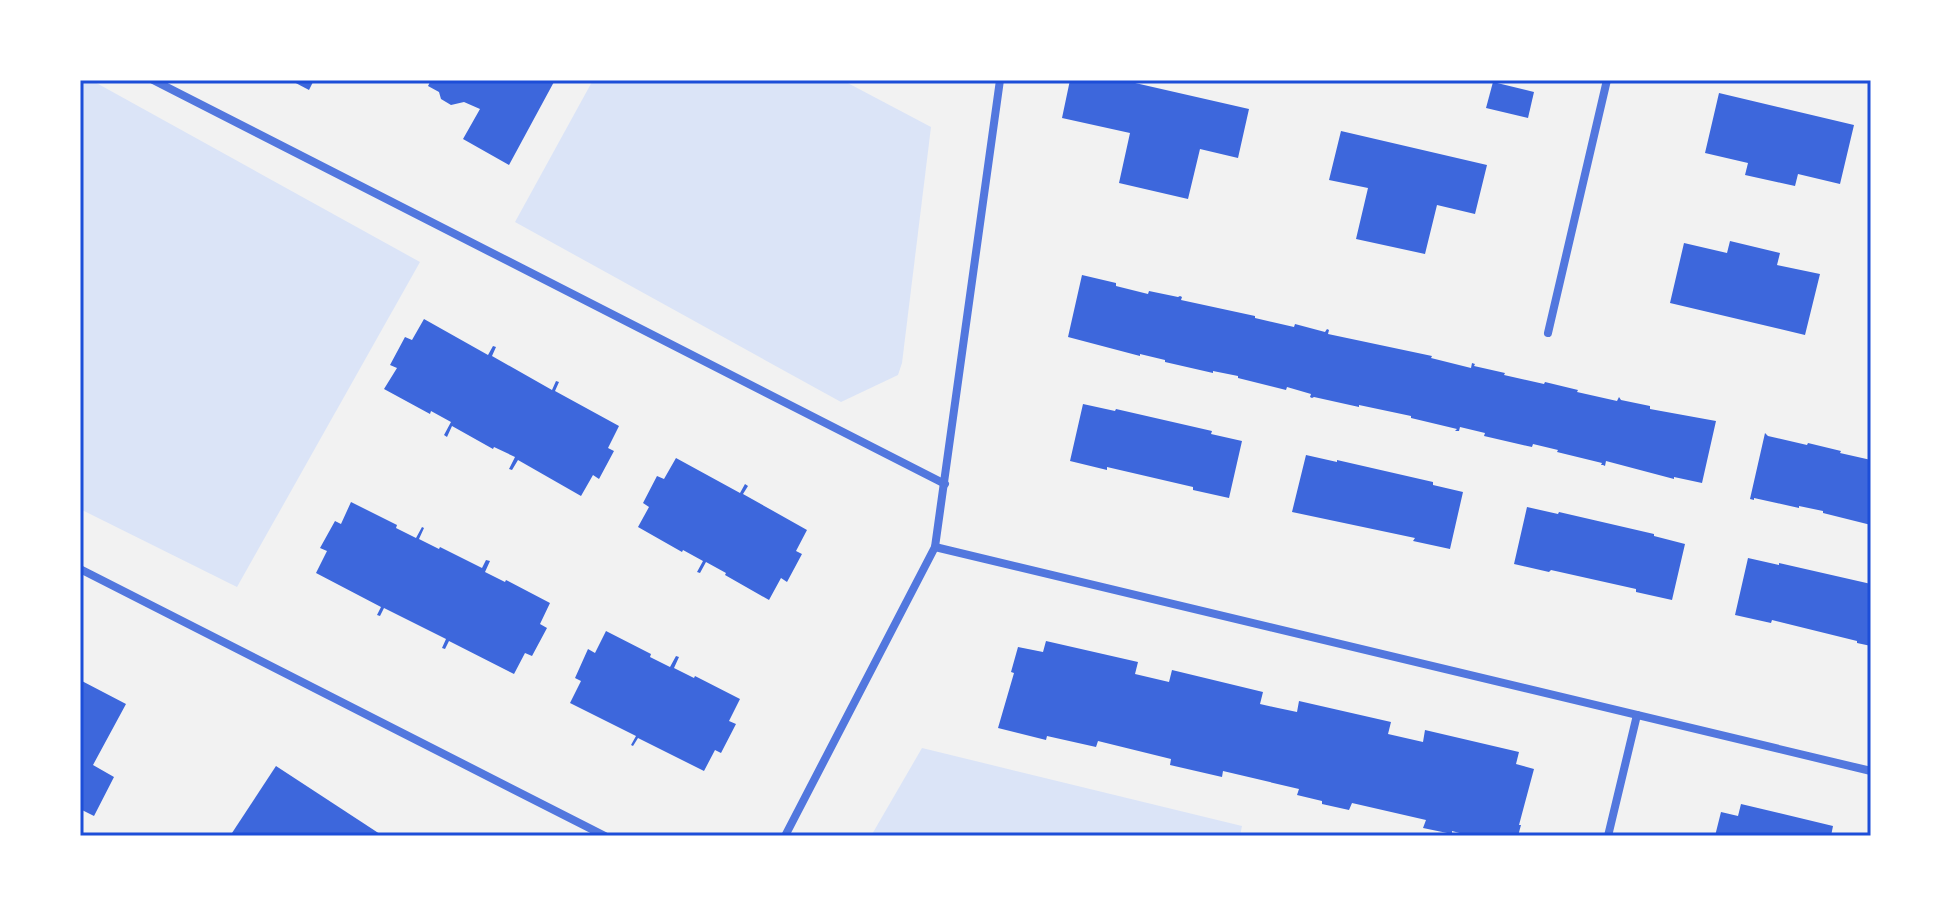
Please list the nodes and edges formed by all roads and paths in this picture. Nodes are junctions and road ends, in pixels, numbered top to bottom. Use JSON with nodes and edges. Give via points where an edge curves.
{"nodes":[{"id":1,"x":153,"y":80,"type":"edge"},
{"id":2,"x":1000,"y":80,"type":"edge"},
{"id":3,"x":1607,"y":80,"type":"edge"},
{"id":4,"x":1548,"y":333,"type":"dead end"},
{"id":5,"x":945,"y":484,"type":"junction"},
{"id":6,"x":935,"y":547,"type":"junction"},
{"id":7,"x":80,"y":569,"type":"edge"},
{"id":8,"x":1637,"y":715,"type":"junction"},
{"id":9,"x":1871,"y":771,"type":"edge"},
{"id":10,"x":605,"y":836,"type":"edge"},
{"id":11,"x":785,"y":836,"type":"edge"},
{"id":12,"x":1608,"y":836,"type":"edge"}],
"edges":[{"from":1,"to":5,"type":"street"},
{"from":2,"to":5,"type":"street"},
{"from":3,"to":4,"type":"street"},
{"from":5,"to":6,"type":"street"},
{"from":6,"to":8,"type":"street"},
{"from":6,"to":11,"type":"street"},
{"from":7,"to":10,"type":"street"},
{"from":8,"to":9,"type":"street"},
{"from":8,"to":12,"type":"street"}]}
